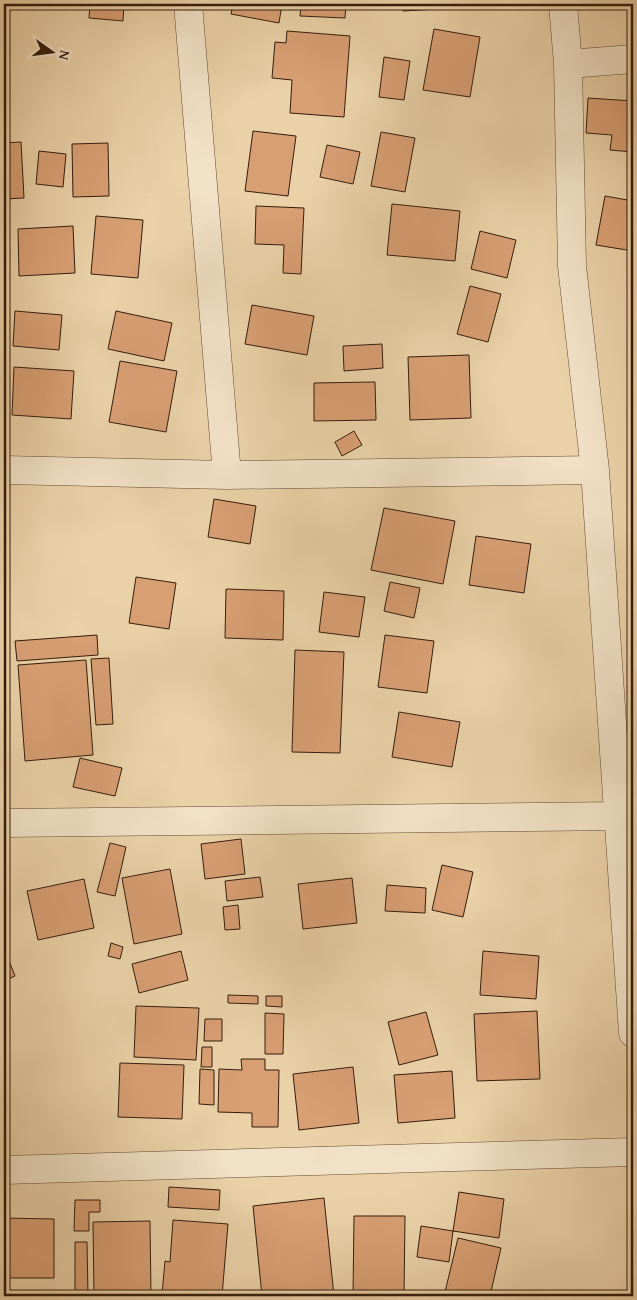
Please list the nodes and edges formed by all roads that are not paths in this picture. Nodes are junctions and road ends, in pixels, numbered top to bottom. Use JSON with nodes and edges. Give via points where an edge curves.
{"nodes":[{"id":1,"x":188,"y":4,"type":"edge"},
{"id":2,"x":563,"y":4,"type":"edge"},
{"id":3,"x":633,"y":59,"type":"edge"},
{"id":4,"x":568,"y":64,"type":"junction"},
{"id":5,"x":4,"y":470,"type":"edge"},
{"id":6,"x":595,"y":470,"type":"junction"},
{"id":7,"x":227,"y":475,"type":"junction"},
{"id":8,"x":619,"y":816,"type":"junction"},
{"id":9,"x":4,"y":823,"type":"edge"},
{"id":10,"x":633,"y":1033,"type":"edge"},
{"id":11,"x":633,"y":1152,"type":"edge"},
{"id":12,"x":4,"y":1170,"type":"edge"}],
"edges":[{"from":1,"to":7,"type":"street"},
{"from":2,"to":4,"type":"street"},
{"from":3,"to":4,"type":"street"},
{"from":4,"to":6,"type":"street","via":[[572,266]]},
{"from":5,"to":7,"type":"street"},
{"from":6,"to":7,"type":"street"},
{"from":6,"to":8,"type":"street"},
{"from":8,"to":9,"type":"street"},
{"from":8,"to":10,"type":"street"},
{"from":11,"to":12,"type":"street"}]}
